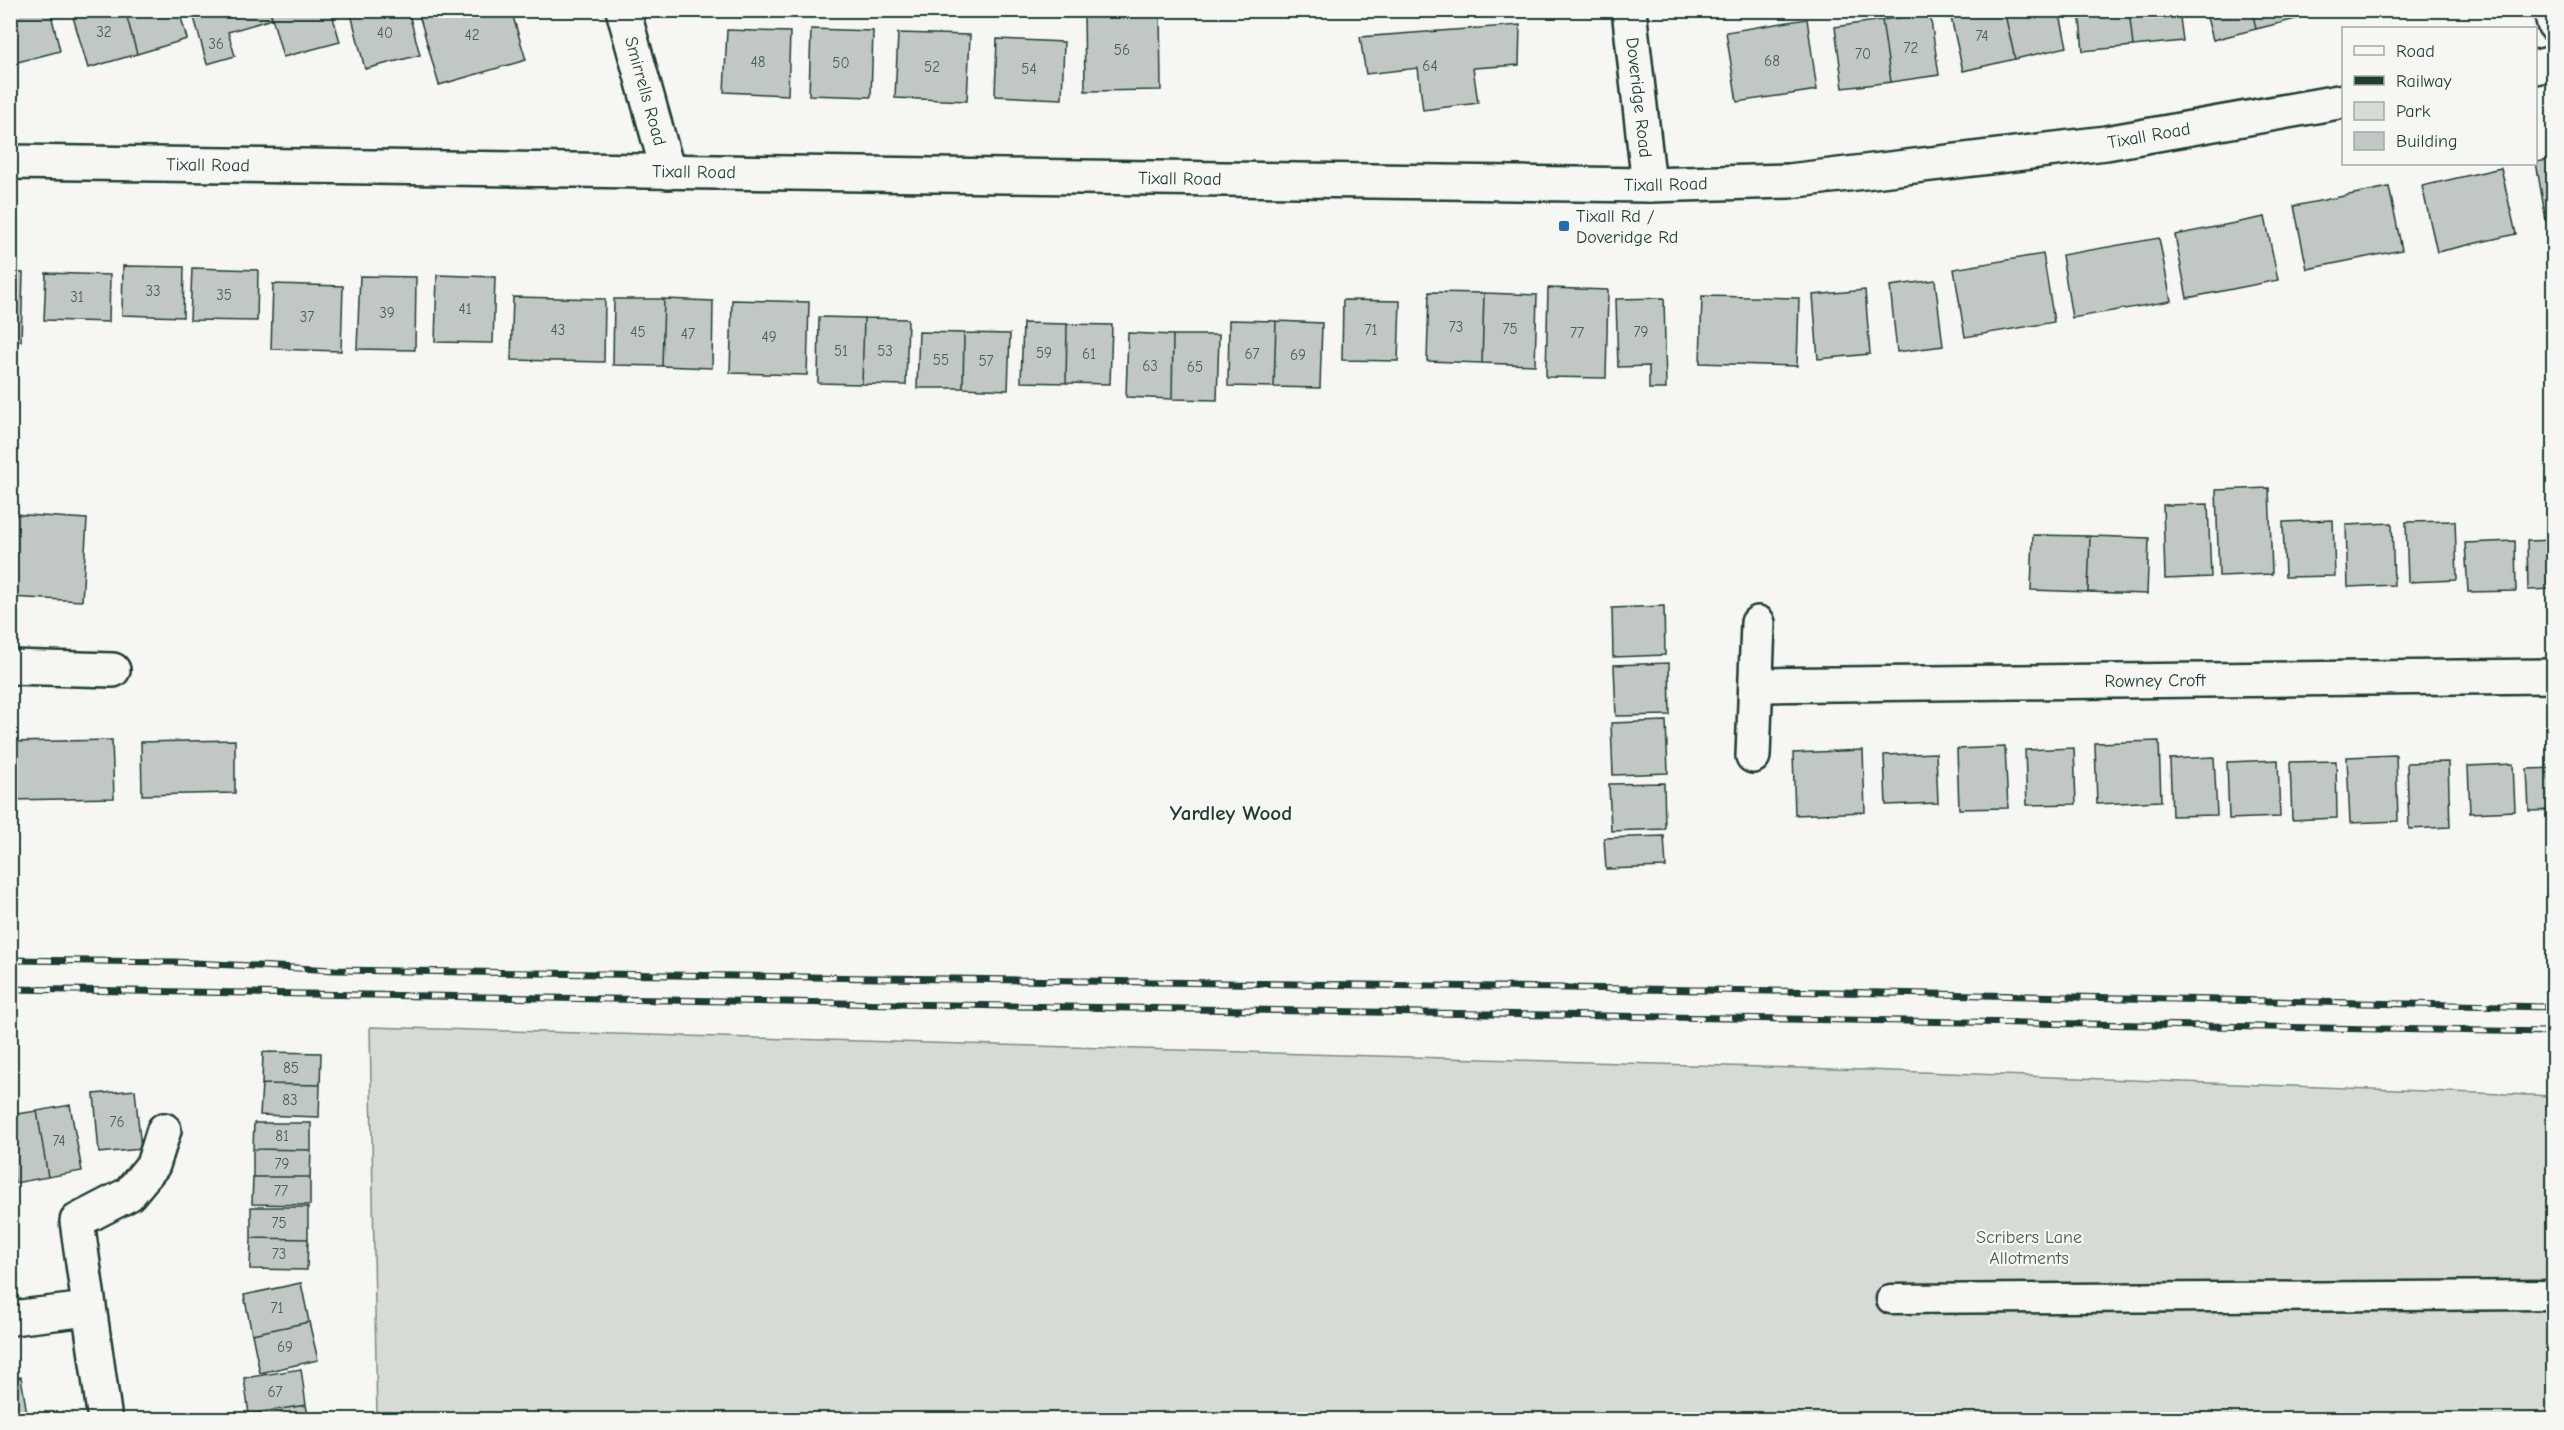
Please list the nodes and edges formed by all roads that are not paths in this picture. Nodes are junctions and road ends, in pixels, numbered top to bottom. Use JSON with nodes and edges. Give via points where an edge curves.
{"nodes":[{"id":1,"x":623,"y":10,"type":"edge"},
{"id":2,"x":1629,"y":10,"type":"edge"},
{"id":3,"x":2551,"y":10,"type":"edge"},
{"id":4,"x":2553,"y":24,"type":"edge"},
{"id":5,"x":2553,"y":63,"type":"edge"},
{"id":6,"x":2537,"y":67,"type":"edge"},
{"id":7,"x":2342,"y":100,"type":"edge"},
{"id":8,"x":10,"y":162,"type":"edge"},
{"id":9,"x":668,"y":172,"type":"junction"},
{"id":10,"x":1649,"y":185,"type":"junction"},
{"id":11,"x":1758,"y":623,"type":"dead end"},
{"id":12,"x":10,"y":667,"type":"edge"},
{"id":13,"x":112,"y":670,"type":"dead end"},
{"id":14,"x":2553,"y":676,"type":"edge"},
{"id":15,"x":1757,"y":685,"type":"junction"},
{"id":16,"x":1753,"y":756,"type":"dead end"},
{"id":17,"x":164,"y":1130,"type":"dead end"},
{"id":18,"x":2553,"y":1295,"type":"edge"},
{"id":19,"x":1891,"y":1299,"type":"dead end"},
{"id":20,"x":88,"y":1309,"type":"junction"},
{"id":21,"x":12,"y":1318,"type":"dead end"},
{"id":22,"x":105,"y":1419,"type":"edge"}],
"edges":[{"from":1,"to":9,"type":"street","name":"Smirrells Road"},
{"from":2,"to":10,"type":"street","name":"Doveridge Road"},
{"from":3,"to":4,"type":"street"},
{"from":5,"to":6,"type":"street"},
{"from":7,"to":10,"type":"street","name":"Tixall Road","via":[[2094,144],[1789,181]]},
{"from":8,"to":9,"type":"street","name":"Tixall Road"},
{"from":9,"to":10,"type":"street","name":"Tixall Road"},
{"from":11,"to":15,"type":"street"},
{"from":12,"to":13,"type":"street"},
{"from":14,"to":15,"type":"street","name":"Rowney Croft"},
{"from":15,"to":16,"type":"street"},
{"from":17,"to":20,"type":"street","via":[[153,1165],[129,1194],[77,1221]]},
{"from":18,"to":19,"type":"lane"},
{"from":20,"to":21,"type":"street"},
{"from":20,"to":22,"type":"street"}]}
